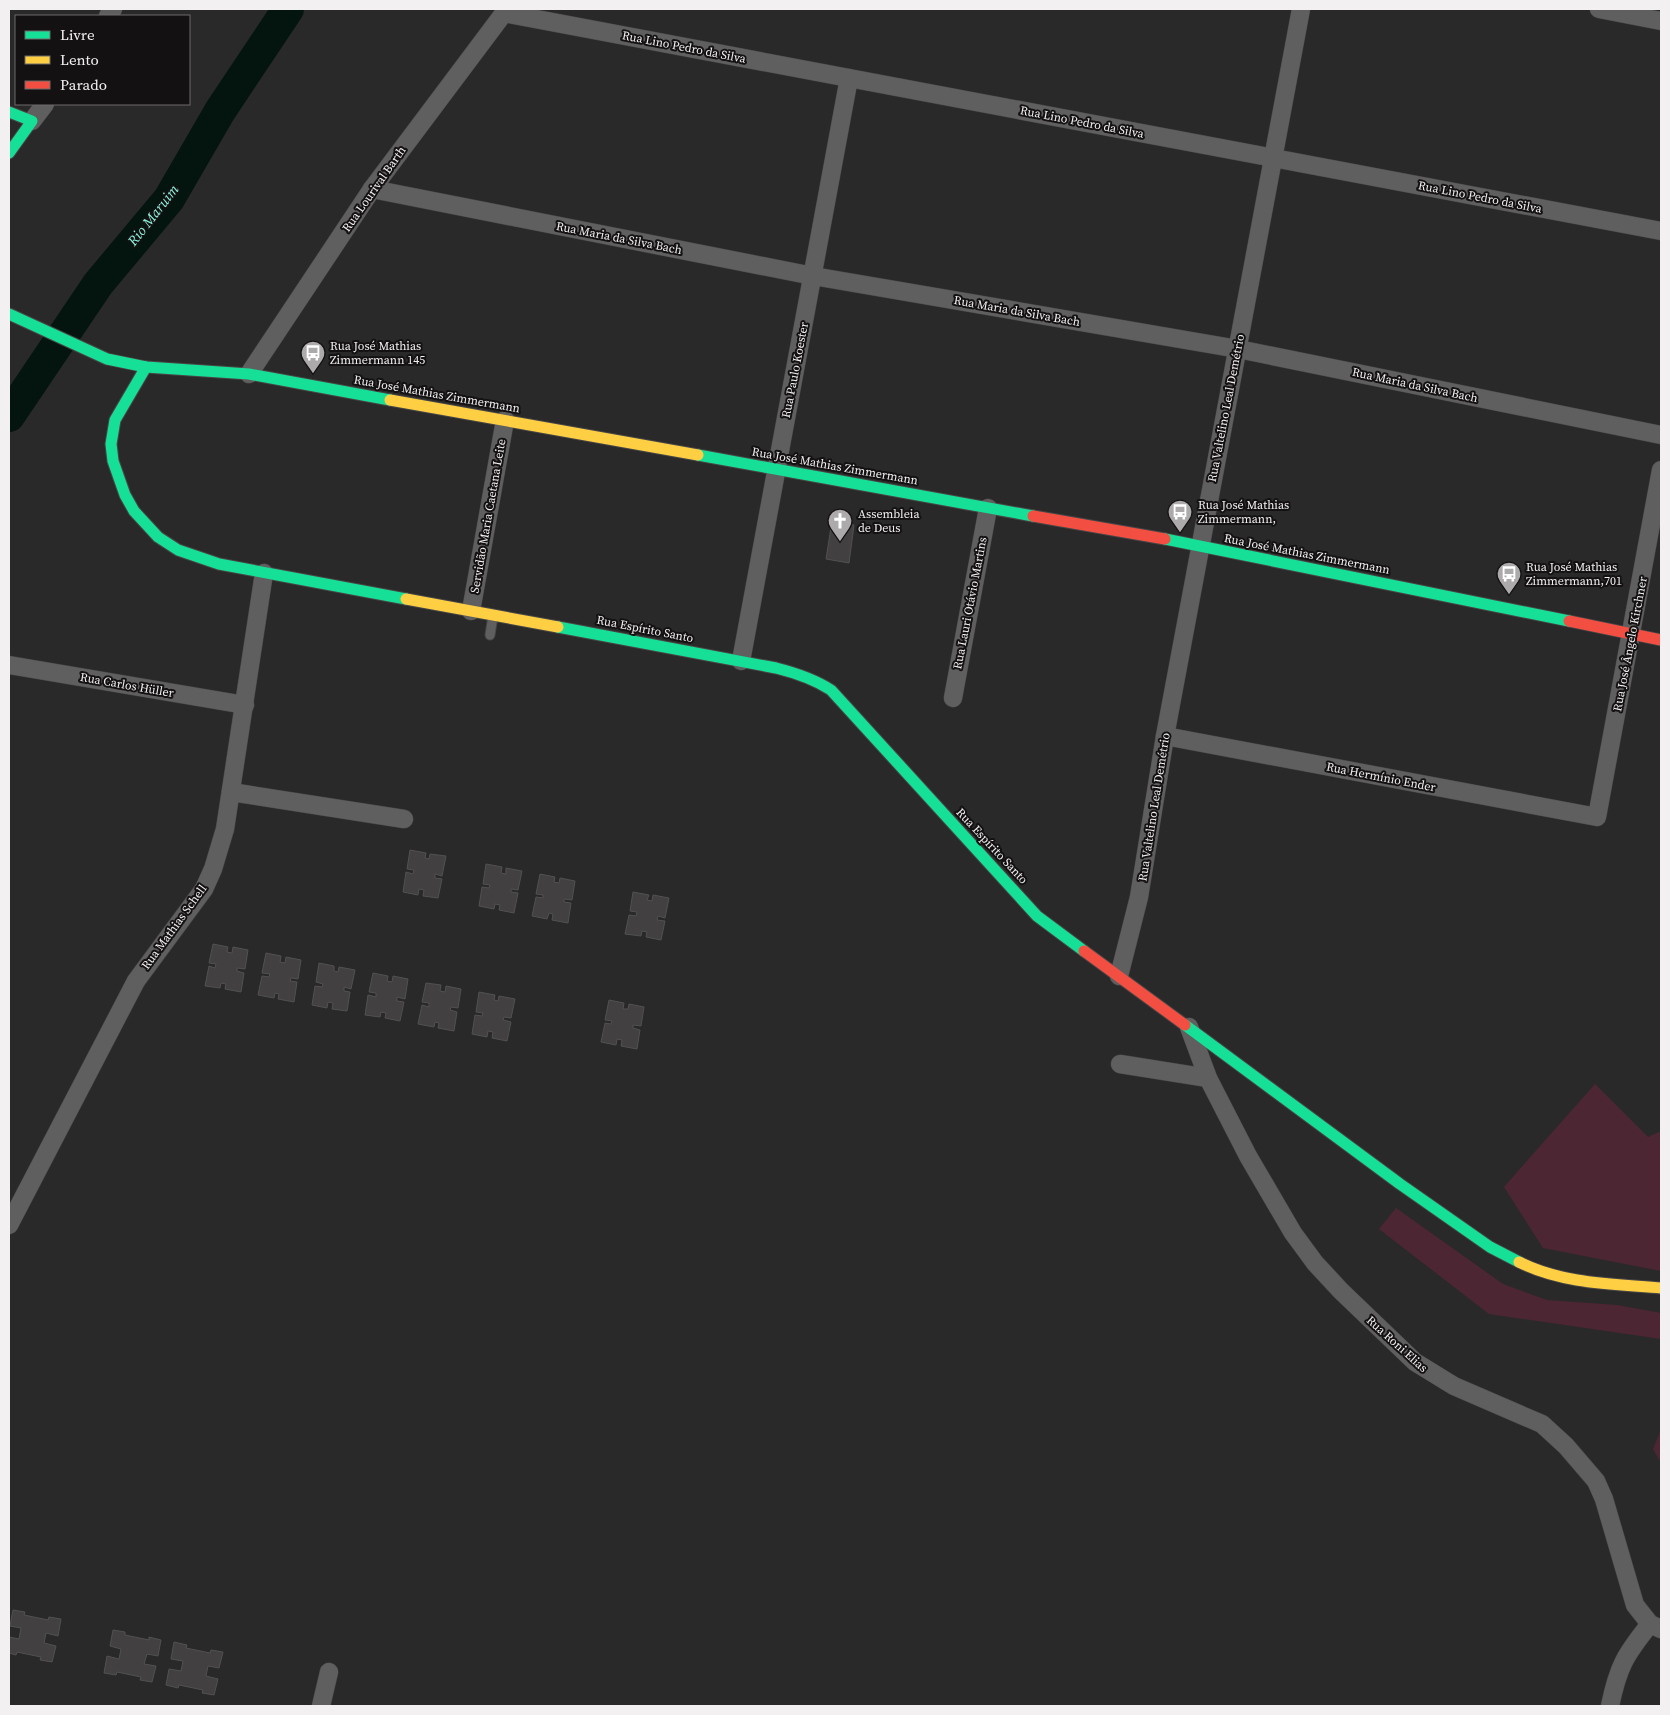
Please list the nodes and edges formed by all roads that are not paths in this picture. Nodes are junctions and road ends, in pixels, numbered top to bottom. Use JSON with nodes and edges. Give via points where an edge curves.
{"nodes":[{"id":1,"x":1301,"y":9,"type":"edge"},
{"id":2,"x":1598,"y":9,"type":"edge"},
{"id":3,"x":505,"y":11,"type":"edge"},
{"id":4,"x":1661,"y":21,"type":"edge"},
{"id":5,"x":848,"y":78,"type":"junction"},
{"id":6,"x":44,"y":105,"type":"edge"},
{"id":7,"x":9,"y":112,"type":"edge"},
{"id":8,"x":32,"y":121,"type":"junction"},
{"id":9,"x":9,"y":153,"type":"edge"},
{"id":10,"x":1273,"y":158,"type":"junction"},
{"id":11,"x":372,"y":189,"type":"junction"},
{"id":12,"x":1661,"y":231,"type":"edge"},
{"id":13,"x":813,"y":276,"type":"junction"},
{"id":14,"x":9,"y":314,"type":"edge"},
{"id":15,"x":1238,"y":349,"type":"junction"},
{"id":16,"x":146,"y":367,"type":"junction"},
{"id":17,"x":249,"y":374,"type":"junction"},
{"id":18,"x":505,"y":420,"type":"junction"},
{"id":19,"x":1661,"y":435,"type":"edge"},
{"id":20,"x":776,"y":469,"type":"junction"},
{"id":21,"x":1661,"y":470,"type":"edge"},
{"id":22,"x":988,"y":508,"type":"junction"},
{"id":23,"x":1200,"y":546,"type":"junction"},
{"id":24,"x":264,"y":573,"type":"junction"},
{"id":25,"x":471,"y":611,"type":"junction"},
{"id":26,"x":494,"y":615,"type":"junction"},
{"id":27,"x":1632,"y":634,"type":"junction"},
{"id":28,"x":490,"y":635,"type":"dead end"},
{"id":29,"x":1661,"y":640,"type":"edge"},
{"id":30,"x":741,"y":661,"type":"junction"},
{"id":31,"x":9,"y":665,"type":"edge"},
{"id":32,"x":952,"y":698,"type":"dead end"},
{"id":33,"x":244,"y":705,"type":"junction"},
{"id":34,"x":1165,"y":736,"type":"junction"},
{"id":35,"x":231,"y":792,"type":"junction"},
{"id":36,"x":1597,"y":817,"type":"joint"},
{"id":37,"x":404,"y":819,"type":"dead end"},
{"id":38,"x":1119,"y":976,"type":"junction"},
{"id":39,"x":1190,"y":1028,"type":"junction"},
{"id":40,"x":1120,"y":1064,"type":"dead end"},
{"id":41,"x":1208,"y":1078,"type":"junction"},
{"id":42,"x":9,"y":1225,"type":"edge"},
{"id":43,"x":1661,"y":1288,"type":"edge"},
{"id":44,"x":1655,"y":1627,"type":"edge"},
{"id":45,"x":328,"y":1672,"type":"dead end"},
{"id":46,"x":320,"y":1706,"type":"edge"},
{"id":47,"x":1610,"y":1706,"type":"edge"}],
"edges":[{"from":1,"to":10,"type":"street","name":"Rua Valtelino Leal Demétrio"},
{"from":2,"to":4,"type":"street"},
{"from":3,"to":5,"type":"street","name":"Rua Lino Pedro da Silva"},
{"from":3,"to":11,"type":"street","name":"Rua Lourival Barth"},
{"from":5,"to":10,"type":"street","name":"Rua Lino Pedro da Silva"},
{"from":5,"to":13,"type":"street","name":"Rua Paulo Koester"},
{"from":6,"to":8,"type":"street"},
{"from":7,"to":8,"type":"street"},
{"from":8,"to":9,"type":"street"},
{"from":10,"to":12,"type":"street","name":"Rua Lino Pedro da Silva"},
{"from":10,"to":15,"type":"street","name":"Rua Valtelino Leal Demétrio"},
{"from":11,"to":13,"type":"street","name":"Rua Maria da Silva Bach"},
{"from":11,"to":17,"type":"street","name":"Rua Lourival Barth"},
{"from":13,"to":15,"type":"street","name":"Rua Maria da Silva Bach"},
{"from":13,"to":20,"type":"street","name":"Rua Paulo Koester"},
{"from":14,"to":16,"type":"street","name":"Rua José Mathias Zimmermann","via":[[107,359]]},
{"from":15,"to":19,"type":"street","name":"Rua Maria da Silva Bach"},
{"from":15,"to":23,"type":"street","name":"Rua Valtelino Leal Demétrio"},
{"from":16,"to":17,"type":"street","name":"Rua José Mathias Zimmermann"},
{"from":16,"to":24,"type":"street","name":"Rua Espírito Santo","via":[[113,425],[113,463],[128,501],[142,519],[172,546],[219,564]]},
{"from":17,"to":18,"type":"street","name":"Rua José Mathias Zimmermann"},
{"from":18,"to":20,"type":"street","name":"Rua José Mathias Zimmermann"},
{"from":18,"to":25,"type":"street","name":"Servidão Maria Caetana Leite"},
{"from":20,"to":22,"type":"street","name":"Rua José Mathias Zimmermann"},
{"from":20,"to":30,"type":"street","name":"Rua Paulo Koester"},
{"from":21,"to":27,"type":"street","name":"Rua José Ângelo Kirchner"},
{"from":22,"to":23,"type":"street","name":"Rua José Mathias Zimmermann"},
{"from":22,"to":32,"type":"street","name":"Rua Lauri Otávio Martins"},
{"from":23,"to":27,"type":"street","name":"Rua José Mathias Zimmermann"},
{"from":23,"to":34,"type":"street","name":"Rua Valtelino Leal Demétrio"},
{"from":24,"to":25,"type":"street","name":"Rua Espírito Santo"},
{"from":24,"to":33,"type":"street","name":"Rua Mathias Schell"},
{"from":25,"to":26,"type":"street","name":"Rua Espírito Santo"},
{"from":26,"to":28,"type":"lane"},
{"from":26,"to":30,"type":"street","name":"Rua Espírito Santo"},
{"from":27,"to":29,"type":"street","name":"Rua José Mathias Zimmermann"},
{"from":27,"to":36,"type":"street","name":"Rua José Ângelo Kirchner"},
{"from":30,"to":38,"type":"street","name":"Rua Espírito Santo","via":[[808,677],[831,690],[1037,916]]},
{"from":31,"to":33,"type":"street","name":"Rua Carlos Hüller"},
{"from":33,"to":35,"type":"street","name":"Rua Mathias Schell"},
{"from":34,"to":36,"type":"street","name":"Rua Hermínio Ender"},
{"from":34,"to":38,"type":"street","name":"Rua Valtelino Leal Demétrio","via":[[1139,897]]},
{"from":35,"to":37,"type":"street"},
{"from":35,"to":42,"type":"street","name":"Rua Mathias Schell","via":[[221,848],[204,889],[136,981]]},
{"from":38,"to":39,"type":"street","name":"Rua Espírito Santo"},
{"from":39,"to":41,"type":"street","name":"Rua Roni Elias"},
{"from":39,"to":43,"type":"street","name":"Rua Espírito Santo","via":[[1400,1184],[1512,1260],[1551,1276]]},
{"from":40,"to":41,"type":"street"},
{"from":41,"to":44,"type":"street","name":"Rua Roni Elias","via":[[1293,1233],[1341,1292],[1428,1371],[1454,1386],[1542,1424],[1580,1461],[1596,1481],[1604,1499],[1635,1605]]},
{"from":44,"to":47,"type":"street","via":[[1626,1653],[1618,1669]]},
{"from":45,"to":46,"type":"street"}]}
